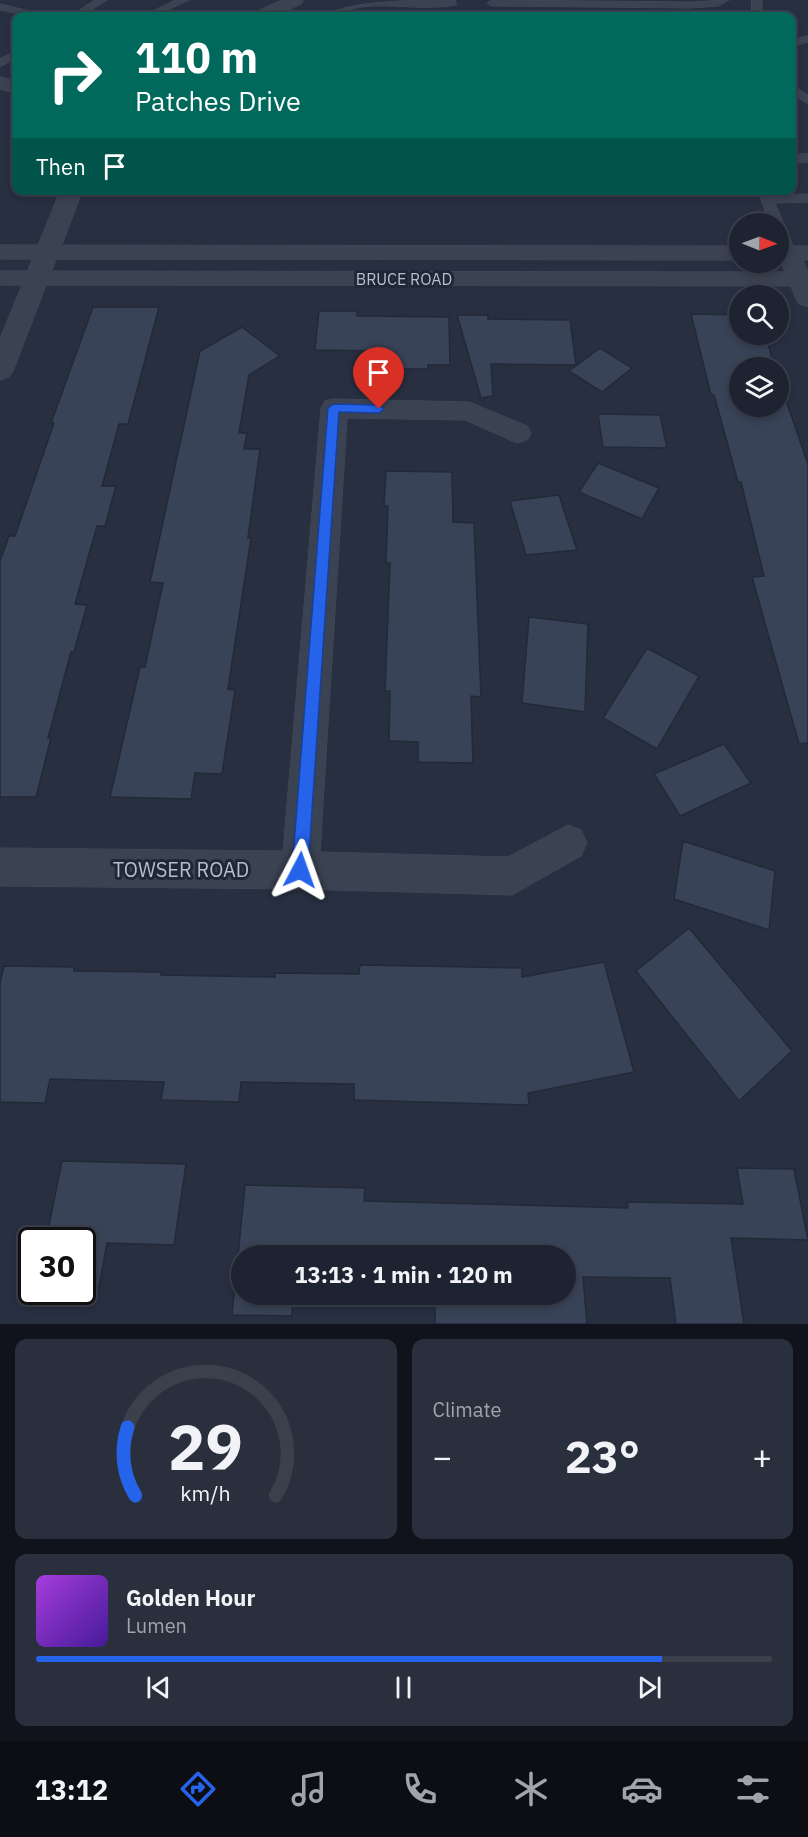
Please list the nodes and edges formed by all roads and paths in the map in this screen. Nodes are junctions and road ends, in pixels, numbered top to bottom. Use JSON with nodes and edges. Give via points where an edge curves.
{"nodes":[{"id":1,"x":102,"y":0,"type":"edge"},
{"id":2,"x":184,"y":0,"type":"edge"},
{"id":3,"x":295,"y":0,"type":"edge"},
{"id":4,"x":724,"y":0,"type":"edge"},
{"id":5,"x":452,"y":3,"type":"dead end"},
{"id":6,"x":492,"y":3,"type":"dead end"},
{"id":7,"x":0,"y":7,"type":"edge"},
{"id":8,"x":279,"y":8,"type":"junction"},
{"id":9,"x":22,"y":12,"type":"edge"},
{"id":10,"x":82,"y":12,"type":"edge"},
{"id":11,"x":157,"y":12,"type":"edge"},
{"id":12,"x":270,"y":12,"type":"edge"},
{"id":13,"x":290,"y":12,"type":"edge"},
{"id":14,"x":336,"y":12,"type":"edge"},
{"id":15,"x":796,"y":91,"type":"edge"},
{"id":16,"x":808,"y":101,"type":"edge"},
{"id":17,"x":70,"y":195,"type":"edge"},
{"id":18,"x":765,"y":195,"type":"edge"},
{"id":19,"x":808,"y":198,"type":"edge"},
{"id":20,"x":773,"y":213,"type":"edge"},
{"id":21,"x":0,"y":252,"type":"edge"},
{"id":22,"x":47,"y":252,"type":"junction"},
{"id":23,"x":729,"y":253,"type":"edge"},
{"id":24,"x":792,"y":253,"type":"edge"},
{"id":25,"x":0,"y":278,"type":"edge"},
{"id":26,"x":36,"y":278,"type":"junction"},
{"id":27,"x":805,"y":286,"type":"edge"},
{"id":28,"x":0,"y":371,"type":"edge"},
{"id":29,"x":517,"y":433,"type":"dead end"},
{"id":30,"x":568,"y":843,"type":"dead end"},
{"id":31,"x":0,"y":867,"type":"edge"},
{"id":32,"x":300,"y":870,"type":"junction"}],
"edges":[{"from":1,"to":10,"type":"lane"},
{"from":2,"to":11,"type":"lane"},
{"from":3,"to":8,"type":"street"},
{"from":4,"to":6,"type":"lane","via":[[690,5]]},
{"from":5,"to":14,"type":"lane","via":[[362,4]]},
{"from":7,"to":9,"type":"lane"},
{"from":8,"to":12,"type":"street"},
{"from":8,"to":13,"type":"lane"},
{"from":15,"to":16,"type":"lane"},
{"from":17,"to":22,"type":"street"},
{"from":18,"to":19,"type":"lane"},
{"from":18,"to":20,"type":"lane"},
{"from":21,"to":22,"type":"street","name":"BRUCE ROAD"},
{"from":22,"to":23,"type":"street","name":"BRUCE ROAD"},
{"from":22,"to":26,"type":"street"},
{"from":24,"to":27,"type":"street"},
{"from":25,"to":26,"type":"street","name":"BRUCE ROAD"},
{"from":26,"to":27,"type":"street","name":"BRUCE ROAD"},
{"from":26,"to":28,"type":"street"},
{"from":29,"to":32,"type":"street","via":[[469,411],[334,408]]},
{"from":30,"to":32,"type":"street","name":"TOWSER ROAD","via":[[512,876]]},
{"from":31,"to":32,"type":"street","name":"TOWSER ROAD"}]}
